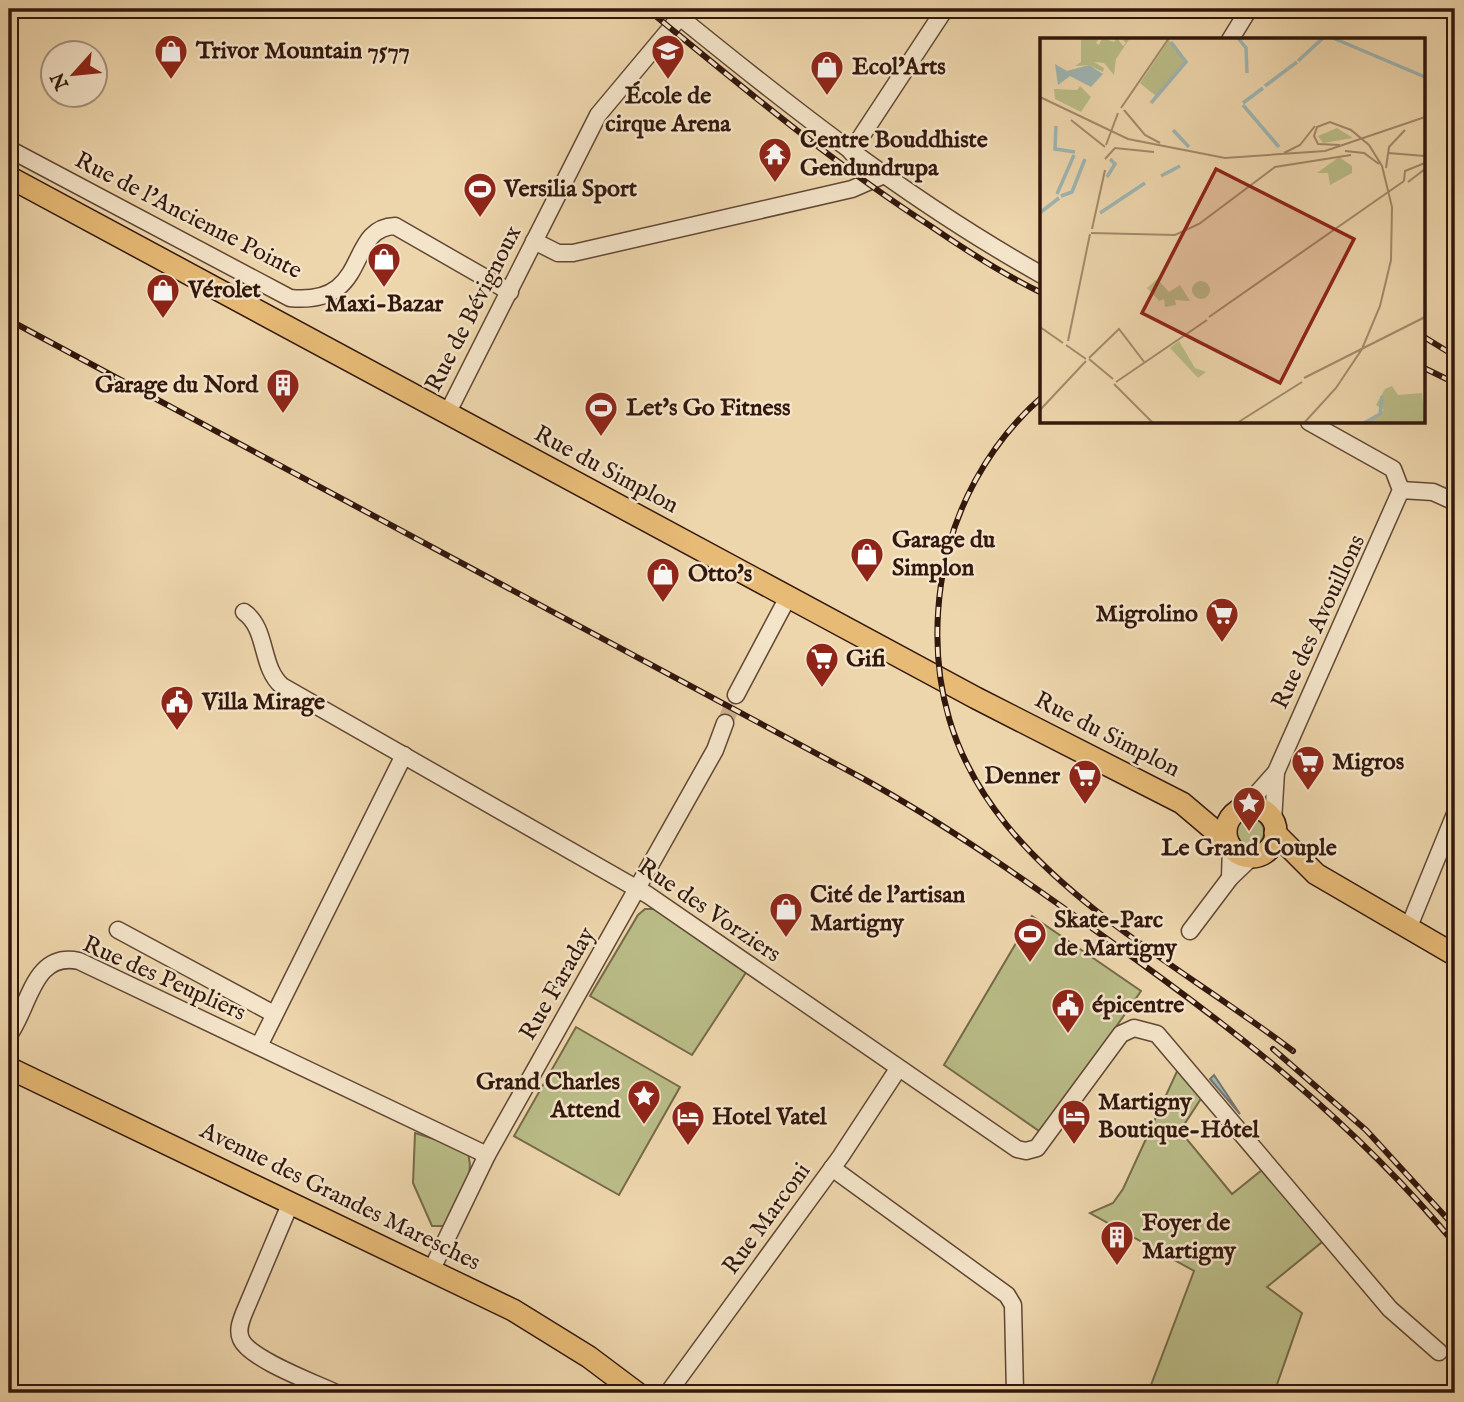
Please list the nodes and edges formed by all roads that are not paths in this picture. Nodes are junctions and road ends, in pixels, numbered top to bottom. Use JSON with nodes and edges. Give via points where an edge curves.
{"nodes":[{"id":1,"x":944,"y":9,"type":"edge"},
{"id":2,"x":1249,"y":9,"type":"edge"},
{"id":3,"x":675,"y":13,"type":"edge"},
{"id":4,"x":1231,"y":38,"type":"edge"},
{"id":5,"x":9,"y":149,"type":"edge"},
{"id":6,"x":851,"y":152,"type":"junction"},
{"id":7,"x":884,"y":176,"type":"junction"},
{"id":8,"x":9,"y":177,"type":"edge"},
{"id":9,"x":534,"y":242,"type":"junction"},
{"id":10,"x":1040,"y":274,"type":"edge"},
{"id":11,"x":509,"y":292,"type":"junction"},
{"id":12,"x":447,"y":414,"type":"junction"},
{"id":13,"x":1313,"y":424,"type":"edge"},
{"id":14,"x":1401,"y":490,"type":"junction"},
{"id":15,"x":1455,"y":502,"type":"edge"},
{"id":16,"x":788,"y":597,"type":"junction"},
{"id":17,"x":244,"y":611,"type":"dead end"},
{"id":18,"x":736,"y":695,"type":"tunnel mouth"},
{"id":19,"x":725,"y":723,"type":"tunnel mouth"},
{"id":20,"x":404,"y":755,"type":"junction"},
{"id":21,"x":1276,"y":772,"type":"junction"},
{"id":22,"x":1182,"y":803,"type":"junction"},
{"id":23,"x":1240,"y":810,"type":"junction"},
{"id":24,"x":1455,"y":814,"type":"edge"},
{"id":25,"x":1274,"y":827,"type":"junction"},
{"id":26,"x":1230,"y":844,"type":"junction"},
{"id":27,"x":1255,"y":856,"type":"junction"},
{"id":28,"x":1316,"y":874,"type":"junction"},
{"id":29,"x":1230,"y":878,"type":"junction"},
{"id":30,"x":638,"y":889,"type":"junction"},
{"id":31,"x":1408,"y":929,"type":"junction"},
{"id":32,"x":118,"y":930,"type":"dead end"},
{"id":33,"x":1190,"y":931,"type":"dead end"},
{"id":34,"x":1455,"y":955,"type":"edge"},
{"id":35,"x":274,"y":1014,"type":"junction"},
{"id":36,"x":9,"y":1035,"type":"edge"},
{"id":37,"x":259,"y":1046,"type":"junction"},
{"id":38,"x":9,"y":1068,"type":"edge"},
{"id":39,"x":898,"y":1069,"type":"junction"},
{"id":40,"x":487,"y":1155,"type":"junction"},
{"id":41,"x":832,"y":1168,"type":"junction"},
{"id":42,"x":291,"y":1202,"type":"junction"},
{"id":43,"x":432,"y":1269,"type":"junction"},
{"id":44,"x":1439,"y":1352,"type":"dead end"},
{"id":45,"x":336,"y":1393,"type":"edge"},
{"id":46,"x":637,"y":1393,"type":"edge"},
{"id":47,"x":668,"y":1393,"type":"edge"},
{"id":48,"x":1015,"y":1393,"type":"edge"}],
"edges":[{"from":1,"to":6,"type":"street"},
{"from":2,"to":4,"type":"street"},
{"from":3,"to":6,"type":"street"},
{"from":3,"to":9,"type":"street","name":"Rue de Bévignoux","via":[[598,115]]},
{"from":5,"to":11,"type":"street","name":"Rue de l'Ancienne Pointe","via":[[290,298],[312,300],[331,295],[347,281],[372,234],[395,226]]},
{"from":6,"to":7,"type":"street"},
{"from":7,"to":9,"type":"street","via":[[852,188],[573,253],[558,253]]},
{"from":7,"to":10,"type":"street"},
{"from":8,"to":12,"type":"main road","name":"Rue du Simplon"},
{"from":9,"to":11,"type":"street","name":"Rue de Bévignoux"},
{"from":11,"to":12,"type":"street","name":"Rue de Bévignoux"},
{"from":12,"to":16,"type":"main road","name":"Rue du Simplon"},
{"from":13,"to":14,"type":"street","via":[[1393,469]]},
{"from":14,"to":15,"type":"street","via":[[1433,492]]},
{"from":14,"to":21,"type":"street","name":"Rue des Avouillons"},
{"from":16,"to":18,"type":"street"},
{"from":16,"to":22,"type":"main road","name":"Rue du Simplon"},
{"from":17,"to":20,"type":"street","name":"Rue des Vorziers","via":[[254,623],[277,682]]},
{"from":19,"to":30,"type":"street","name":"Rue Faraday","via":[[715,750]]},
{"from":20,"to":30,"type":"street","name":"Rue des Vorziers"},
{"from":20,"to":35,"type":"street","name":"Rue des Peupliers"},
{"from":21,"to":23,"type":"street","name":"Rue des Avouillons"},
{"from":21,"to":25,"type":"street","name":"Rue des Avouillons"},
{"from":22,"to":23,"type":"main road","name":"Rue du Simplon"},
{"from":22,"to":26,"type":"main road","name":"Rue du Simplon"},
{"from":23,"to":25,"type":"main road","via":[[1260,809]]},
{"from":23,"to":26,"type":"main road","via":[[1227,824]]},
{"from":24,"to":31,"type":"street"},
{"from":25,"to":27,"type":"main road","via":[[1270,848]]},
{"from":25,"to":28,"type":"main road"},
{"from":26,"to":27,"type":"main road","via":[[1240,854]]},
{"from":26,"to":29,"type":"street"},
{"from":27,"to":28,"type":"main road"},
{"from":27,"to":29,"type":"street"},
{"from":28,"to":31,"type":"main road"},
{"from":29,"to":33,"type":"street"},
{"from":30,"to":39,"type":"street","name":"Rue des Vorziers"},
{"from":30,"to":40,"type":"street","name":"Rue Faraday"},
{"from":31,"to":34,"type":"main road"},
{"from":32,"to":35,"type":"street","name":"Rue des Peupliers"},
{"from":35,"to":37,"type":"street","name":"Rue des Peupliers"},
{"from":36,"to":37,"type":"street","name":"Rue des Peupliers","via":[[41,971],[65,959],[114,976]]},
{"from":37,"to":40,"type":"street","name":"Rue des Peupliers"},
{"from":38,"to":42,"type":"main road","name":"Avenue des Grandes Maresches"},
{"from":39,"to":41,"type":"street","name":"Rue Marconi"},
{"from":39,"to":44,"type":"street","name":"Rue des Vorziers","via":[[1027,1152],[1037,1148],[1121,1034],[1134,1028],[1157,1034],[1390,1309]]},
{"from":40,"to":43,"type":"street","name":"Rue Faraday"},
{"from":41,"to":47,"type":"street","name":"Rue Marconi"},
{"from":41,"to":48,"type":"street","via":[[1007,1295],[1013,1305]]},
{"from":42,"to":43,"type":"main road","name":"Avenue des Grandes Maresches"},
{"from":42,"to":45,"type":"street","via":[[239,1334],[250,1350]]},
{"from":43,"to":46,"type":"main road","name":"Avenue des Grandes Maresches","via":[[560,1338]]}]}
